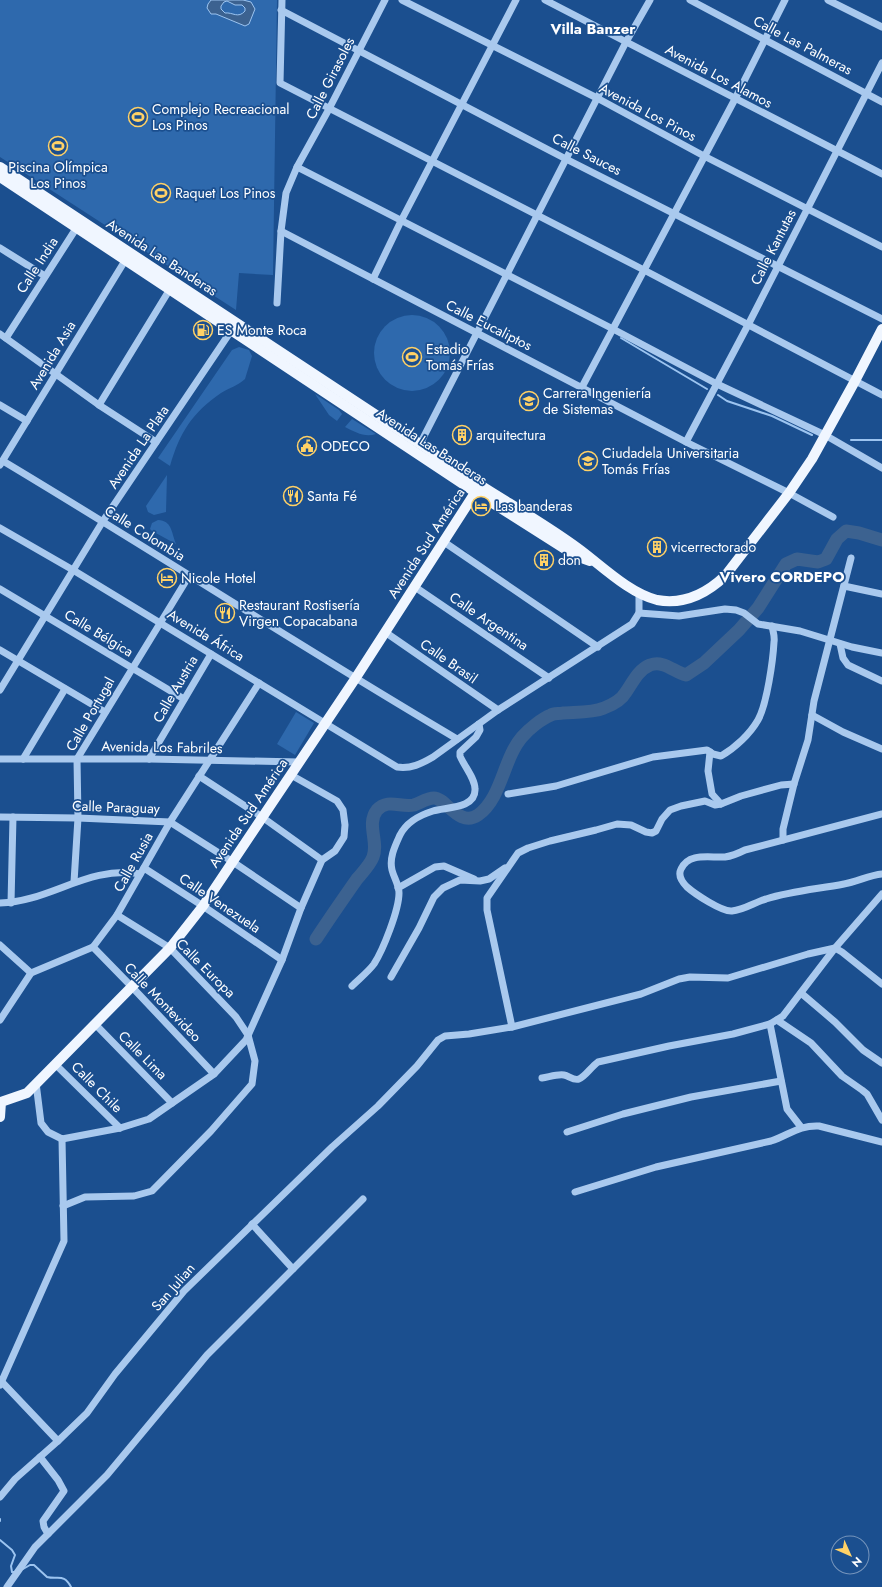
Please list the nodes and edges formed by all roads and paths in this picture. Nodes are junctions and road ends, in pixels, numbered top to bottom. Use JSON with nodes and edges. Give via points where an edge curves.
{"nodes":[{"id":1,"x":282,"y":0,"type":"edge"},
{"id":2,"x":385,"y":0,"type":"edge"},
{"id":3,"x":402,"y":0,"type":"edge"},
{"id":4,"x":516,"y":0,"type":"edge"},
{"id":5,"x":545,"y":0,"type":"edge"},
{"id":6,"x":650,"y":0,"type":"edge"},
{"id":7,"x":690,"y":0,"type":"edge"},
{"id":8,"x":785,"y":0,"type":"edge"},
{"id":9,"x":828,"y":0,"type":"edge"},
{"id":10,"x":281,"y":10,"type":"junction"},
{"id":11,"x":882,"y":27,"type":"edge"},
{"id":12,"x":764,"y":38,"type":"junction"},
{"id":13,"x":626,"y":42,"type":"junction"},
{"id":14,"x":492,"y":45,"type":"junction"},
{"id":15,"x":359,"y":51,"type":"junction"},
{"id":16,"x":882,"y":63,"type":"edge"},
{"id":17,"x":866,"y":94,"type":"junction"},
{"id":18,"x":597,"y":98,"type":"junction"},
{"id":19,"x":735,"y":99,"type":"junction"},
{"id":20,"x":882,"y":102,"type":"edge"},
{"id":21,"x":461,"y":103,"type":"junction"},
{"id":22,"x":329,"y":109,"type":"junction"},
{"id":23,"x":836,"y":152,"type":"junction"},
{"id":24,"x":704,"y":156,"type":"junction"},
{"id":25,"x":566,"y":158,"type":"junction"},
{"id":26,"x":433,"y":162,"type":"junction"},
{"id":27,"x":0,"y":167,"type":"edge"},
{"id":28,"x":297,"y":167,"type":"junction"},
{"id":29,"x":882,"y":174,"type":"edge"},
{"id":30,"x":0,"y":177,"type":"edge"},
{"id":31,"x":807,"y":209,"type":"junction"},
{"id":32,"x":675,"y":212,"type":"junction"},
{"id":33,"x":537,"y":216,"type":"junction"},
{"id":34,"x":401,"y":221,"type":"junction"},
{"id":35,"x":77,"y":227,"type":"junction"},
{"id":36,"x":281,"y":231,"type":"junction"},
{"id":37,"x":882,"y":247,"type":"edge"},
{"id":38,"x":0,"y":248,"type":"edge"},
{"id":39,"x":126,"y":259,"type":"junction"},
{"id":40,"x":777,"y":267,"type":"junction"},
{"id":41,"x":644,"y":270,"type":"junction"},
{"id":42,"x":507,"y":275,"type":"junction"},
{"id":43,"x":45,"y":276,"type":"junction"},
{"id":44,"x":373,"y":279,"type":"junction"},
{"id":45,"x":170,"y":289,"type":"junction"},
{"id":46,"x":277,"y":302,"type":"dead end"},
{"id":47,"x":882,"y":319,"type":"edge"},
{"id":48,"x":748,"y":325,"type":"junction"},
{"id":49,"x":234,"y":327,"type":"junction"},
{"id":50,"x":613,"y":329,"type":"junction"},
{"id":51,"x":882,"y":329,"type":"edge"},
{"id":52,"x":477,"y":334,"type":"junction"},
{"id":53,"x":3,"y":336,"type":"edge"},
{"id":54,"x":56,"y":374,"type":"junction"},
{"id":55,"x":855,"y":381,"type":"junction"},
{"id":56,"x":717,"y":384,"type":"junction"},
{"id":57,"x":582,"y":387,"type":"junction"},
{"id":58,"x":882,"y":395,"type":"edge"},
{"id":59,"x":0,"y":405,"type":"edge"},
{"id":60,"x":99,"y":405,"type":"junction"},
{"id":61,"x":27,"y":421,"type":"junction"},
{"id":62,"x":825,"y":436,"type":"junction"},
{"id":63,"x":156,"y":442,"type":"junction"},
{"id":64,"x":686,"y":442,"type":"junction"},
{"id":65,"x":420,"y":444,"type":"junction"},
{"id":66,"x":1,"y":463,"type":"edge"},
{"id":67,"x":882,"y":468,"type":"edge"},
{"id":68,"x":478,"y":489,"type":"junction"},
{"id":69,"x":789,"y":493,"type":"junction"},
{"id":70,"x":833,"y":517,"type":"dead end"},
{"id":71,"x":103,"y":521,"type":"junction"},
{"id":72,"x":0,"y":528,"type":"edge"},
{"id":73,"x":444,"y":542,"type":"junction"},
{"id":74,"x":851,"y":558,"type":"dead end"},
{"id":75,"x":73,"y":570,"type":"junction"},
{"id":76,"x":189,"y":576,"type":"junction"},
{"id":77,"x":844,"y":586,"type":"junction"},
{"id":78,"x":414,"y":587,"type":"junction"},
{"id":79,"x":0,"y":589,"type":"edge"},
{"id":80,"x":639,"y":593,"type":"junction"},
{"id":81,"x":882,"y":594,"type":"edge"},
{"id":82,"x":639,"y":613,"type":"junction"},
{"id":83,"x":45,"y":616,"type":"junction"},
{"id":84,"x":160,"y":623,"type":"junction"},
{"id":85,"x":772,"y":626,"type":"junction"},
{"id":86,"x":385,"y":632,"type":"junction"},
{"id":87,"x":830,"y":640,"type":"junction"},
{"id":88,"x":840,"y":644,"type":"junction"},
{"id":89,"x":598,"y":647,"type":"junction"},
{"id":90,"x":0,"y":650,"type":"edge"},
{"id":91,"x":882,"y":653,"type":"edge"},
{"id":92,"x":211,"y":654,"type":"junction"},
{"id":93,"x":18,"y":661,"type":"junction"},
{"id":94,"x":132,"y":668,"type":"junction"},
{"id":95,"x":549,"y":678,"type":"junction"},
{"id":96,"x":355,"y":679,"type":"junction"},
{"id":97,"x":882,"y":681,"type":"edge"},
{"id":98,"x":259,"y":683,"type":"junction"},
{"id":99,"x":66,"y":689,"type":"junction"},
{"id":100,"x":0,"y":690,"type":"edge"},
{"id":101,"x":184,"y":700,"type":"junction"},
{"id":102,"x":498,"y":710,"type":"junction"},
{"id":103,"x":105,"y":712,"type":"junction"},
{"id":104,"x":812,"y":715,"type":"junction"},
{"id":105,"x":326,"y":723,"type":"junction"},
{"id":106,"x":479,"y":724,"type":"junction"},
{"id":107,"x":457,"y":739,"type":"junction"},
{"id":108,"x":882,"y":749,"type":"edge"},
{"id":109,"x":710,"y":752,"type":"junction"},
{"id":110,"x":0,"y":759,"type":"edge"},
{"id":111,"x":23,"y":759,"type":"junction"},
{"id":112,"x":77,"y":759,"type":"junction"},
{"id":113,"x":149,"y":759,"type":"junction"},
{"id":114,"x":209,"y":761,"type":"junction"},
{"id":115,"x":299,"y":762,"type":"junction"},
{"id":116,"x":291,"y":775,"type":"junction"},
{"id":117,"x":199,"y":776,"type":"junction"},
{"id":118,"x":794,"y":784,"type":"junction"},
{"id":119,"x":508,"y":794,"type":"dead end"},
{"id":120,"x":721,"y":804,"type":"junction"},
{"id":121,"x":882,"y":814,"type":"edge"},
{"id":122,"x":0,"y":817,"type":"edge"},
{"id":123,"x":12,"y":817,"type":"junction"},
{"id":124,"x":262,"y":817,"type":"junction"},
{"id":125,"x":78,"y":818,"type":"junction"},
{"id":126,"x":170,"y":822,"type":"junction"},
{"id":127,"x":784,"y":840,"type":"junction"},
{"id":128,"x":322,"y":860,"type":"junction"},
{"id":129,"x":233,"y":862,"type":"junction"},
{"id":130,"x":511,"y":864,"type":"junction"},
{"id":131,"x":142,"y":871,"type":"junction"},
{"id":132,"x":882,"y":874,"type":"edge"},
{"id":133,"x":478,"y":881,"type":"junction"},
{"id":134,"x":74,"y":882,"type":"junction"},
{"id":135,"x":398,"y":888,"type":"junction"},
{"id":136,"x":882,"y":894,"type":"edge"},
{"id":137,"x":0,"y":903,"type":"edge"},
{"id":138,"x":11,"y":903,"type":"junction"},
{"id":139,"x":204,"y":906,"type":"junction"},
{"id":140,"x":301,"y":908,"type":"junction"},
{"id":141,"x":117,"y":916,"type":"junction"},
{"id":142,"x":0,"y":945,"type":"edge"},
{"id":143,"x":93,"y":947,"type":"junction"},
{"id":144,"x":170,"y":948,"type":"junction"},
{"id":145,"x":835,"y":948,"type":"junction"},
{"id":146,"x":282,"y":960,"type":"junction"},
{"id":147,"x":31,"y":973,"type":"junction"},
{"id":148,"x":391,"y":977,"type":"dead end"},
{"id":149,"x":882,"y":984,"type":"edge"},
{"id":150,"x":132,"y":986,"type":"junction"},
{"id":151,"x":352,"y":986,"type":"dead end"},
{"id":152,"x":801,"y":993,"type":"junction"},
{"id":153,"x":0,"y":1020,"type":"edge"},
{"id":154,"x":774,"y":1022,"type":"junction"},
{"id":155,"x":95,"y":1024,"type":"junction"},
{"id":156,"x":512,"y":1027,"type":"junction"},
{"id":157,"x":248,"y":1034,"type":"junction"},
{"id":158,"x":882,"y":1063,"type":"edge"},
{"id":159,"x":55,"y":1064,"type":"junction"},
{"id":160,"x":214,"y":1074,"type":"junction"},
{"id":161,"x":542,"y":1078,"type":"dead end"},
{"id":162,"x":781,"y":1081,"type":"junction"},
{"id":163,"x":36,"y":1083,"type":"junction"},
{"id":164,"x":1,"y":1101,"type":"edge"},
{"id":165,"x":172,"y":1103,"type":"junction"},
{"id":166,"x":0,"y":1117,"type":"edge"},
{"id":167,"x":882,"y":1120,"type":"edge"},
{"id":168,"x":801,"y":1127,"type":"junction"},
{"id":169,"x":120,"y":1128,"type":"junction"},
{"id":170,"x":567,"y":1132,"type":"dead end"},
{"id":171,"x":62,"y":1139,"type":"junction"},
{"id":172,"x":882,"y":1142,"type":"edge"},
{"id":173,"x":575,"y":1192,"type":"dead end"},
{"id":174,"x":363,"y":1199,"type":"dead end"},
{"id":175,"x":63,"y":1206,"type":"junction"},
{"id":176,"x":252,"y":1224,"type":"junction"},
{"id":177,"x":293,"y":1269,"type":"junction"},
{"id":178,"x":1,"y":1382,"type":"edge"},
{"id":179,"x":58,"y":1441,"type":"junction"},
{"id":180,"x":40,"y":1457,"type":"junction"},
{"id":181,"x":0,"y":1496,"type":"edge"},
{"id":182,"x":48,"y":1534,"type":"junction"},
{"id":183,"x":7,"y":1587,"type":"edge"}],
"edges":[{"from":1,"to":10,"type":"street"},
{"from":2,"to":15,"type":"street","name":"Calle Girasoles"},
{"from":3,"to":14,"type":"street","name":"Avenida Los Pinos"},
{"from":4,"to":14,"type":"street"},
{"from":5,"to":13,"type":"street","name":"Avenida Los Alamos"},
{"from":6,"to":13,"type":"street"},
{"from":7,"to":12,"type":"street","name":"Calle Las Palmeras"},
{"from":8,"to":12,"type":"street"},
{"from":9,"to":11,"type":"street"},
{"from":10,"to":15,"type":"street","name":"Calle Sauces"},
{"from":10,"to":22,"type":"street","via":[[280,83]]},
{"from":12,"to":17,"type":"street","name":"Calle Las Palmeras"},
{"from":12,"to":19,"type":"street"},
{"from":13,"to":18,"type":"street"},
{"from":13,"to":19,"type":"street","name":"Avenida Los Alamos"},
{"from":14,"to":18,"type":"street","name":"Avenida Los Pinos"},
{"from":14,"to":21,"type":"street"},
{"from":15,"to":21,"type":"street","name":"Calle Sauces"},
{"from":15,"to":22,"type":"street","name":"Calle Girasoles"},
{"from":16,"to":17,"type":"street","name":"Calle Kantutas"},
{"from":17,"to":20,"type":"street","name":"Calle Las Palmeras"},
{"from":17,"to":23,"type":"street","name":"Calle Kantutas"},
{"from":18,"to":24,"type":"street","name":"Avenida Los Pinos"},
{"from":18,"to":25,"type":"street"},
{"from":19,"to":23,"type":"street","name":"Avenida Los Alamos"},
{"from":19,"to":24,"type":"street"},
{"from":21,"to":25,"type":"street","name":"Calle Sauces"},
{"from":21,"to":26,"type":"street"},
{"from":22,"to":26,"type":"street"},
{"from":22,"to":28,"type":"street","name":"Calle Girasoles"},
{"from":23,"to":29,"type":"street","name":"Avenida Los Alamos"},
{"from":23,"to":31,"type":"street","name":"Calle Kantutas"},
{"from":24,"to":31,"type":"street","name":"Avenida Los Pinos"},
{"from":24,"to":32,"type":"street"},
{"from":25,"to":32,"type":"street","name":"Calle Sauces"},
{"from":25,"to":33,"type":"street"},
{"from":26,"to":33,"type":"street"},
{"from":26,"to":34,"type":"street"},
{"from":27,"to":49,"type":"main road","name":"Avenida Las Banderas"},
{"from":28,"to":34,"type":"street"},
{"from":28,"to":36,"type":"street","name":"Calle Girasoles","via":[[286,192]]},
{"from":30,"to":35,"type":"main road","name":"Avenida Las Banderas"},
{"from":31,"to":37,"type":"street","name":"Avenida Los Pinos"},
{"from":31,"to":40,"type":"street","name":"Calle Kantutas"},
{"from":32,"to":40,"type":"street","name":"Calle Sauces"},
{"from":32,"to":41,"type":"street"},
{"from":33,"to":41,"type":"street"},
{"from":33,"to":42,"type":"street"},
{"from":34,"to":42,"type":"street"},
{"from":34,"to":44,"type":"street"},
{"from":35,"to":39,"type":"main road","name":"Avenida Las Banderas"},
{"from":35,"to":43,"type":"street","name":"Calle India"},
{"from":36,"to":44,"type":"street","name":"Calle Eucaliptos"},
{"from":36,"to":46,"type":"street","name":"Calle Girasoles"},
{"from":38,"to":43,"type":"street"},
{"from":39,"to":45,"type":"main road","name":"Avenida Las Banderas"},
{"from":39,"to":54,"type":"street","name":"Avenida Asia"},
{"from":40,"to":47,"type":"street","name":"Calle Sauces"},
{"from":40,"to":48,"type":"street","name":"Calle Kantutas"},
{"from":41,"to":48,"type":"street"},
{"from":41,"to":50,"type":"street"},
{"from":42,"to":50,"type":"street"},
{"from":42,"to":52,"type":"street"},
{"from":43,"to":53,"type":"street","name":"Calle India"},
{"from":44,"to":52,"type":"street","name":"Calle Eucaliptos"},
{"from":45,"to":49,"type":"main road","name":"Avenida Las Banderas"},
{"from":45,"to":60,"type":"street"},
{"from":48,"to":55,"type":"street"},
{"from":48,"to":56,"type":"street","name":"Calle Kantutas"},
{"from":49,"to":63,"type":"street","name":"Avenida La Plata"},
{"from":49,"to":65,"type":"main road","name":"Avenida Las Banderas"},
{"from":49,"to":68,"type":"main road","name":"Avenida Las Banderas"},
{"from":50,"to":56,"type":"street"},
{"from":50,"to":57,"type":"street"},
{"from":51,"to":55,"type":"main road","name":"Avenida Las Banderas"},
{"from":52,"to":57,"type":"street","name":"Calle Eucaliptos"},
{"from":52,"to":65,"type":"street"},
{"from":53,"to":54,"type":"street"},
{"from":54,"to":60,"type":"street"},
{"from":54,"to":61,"type":"street","name":"Avenida Asia"},
{"from":55,"to":58,"type":"street"},
{"from":55,"to":62,"type":"main road","name":"Avenida Las Banderas"},
{"from":56,"to":62,"type":"street"},
{"from":56,"to":64,"type":"street","name":"Calle Kantutas"},
{"from":57,"to":64,"type":"street","name":"Calle Eucaliptos"},
{"from":59,"to":61,"type":"street"},
{"from":60,"to":63,"type":"street"},
{"from":61,"to":66,"type":"street","name":"Avenida Asia"},
{"from":62,"to":67,"type":"street"},
{"from":62,"to":69,"type":"main road","name":"Avenida Las Banderas"},
{"from":63,"to":71,"type":"street","name":"Avenida La Plata"},
{"from":64,"to":69,"type":"street","name":"Calle Eucaliptos"},
{"from":65,"to":68,"type":"main road","name":"Avenida Las Banderas"},
{"from":66,"to":71,"type":"street","name":"Calle Colombia"},
{"from":68,"to":73,"type":"main road","name":"Avenida Sud América"},
{"from":68,"to":80,"type":"main road","name":"Avenida Las Banderas","via":[[579,549]]},
{"from":69,"to":70,"type":"street","name":"Calle Eucaliptos"},
{"from":69,"to":80,"type":"main road","name":"Avenida Las Banderas","via":[[725,576],[714,586],[703,593],[680,600],[658,600]]},
{"from":71,"to":75,"type":"street","name":"Avenida La Plata"},
{"from":71,"to":76,"type":"street","name":"Calle Colombia"},
{"from":72,"to":75,"type":"street","name":"Avenida África"},
{"from":73,"to":78,"type":"main road","name":"Avenida Sud América"},
{"from":73,"to":89,"type":"street"},
{"from":74,"to":77,"type":"street"},
{"from":75,"to":83,"type":"street","name":"Avenida La Plata"},
{"from":75,"to":84,"type":"street","name":"Avenida África"},
{"from":76,"to":84,"type":"street","name":"Calle Portugal"},
{"from":76,"to":96,"type":"street","name":"Calle Colombia"},
{"from":77,"to":81,"type":"street"},
{"from":77,"to":87,"type":"street"},
{"from":78,"to":86,"type":"main road","name":"Avenida Sud América"},
{"from":78,"to":95,"type":"street","name":"Calle Argentina"},
{"from":79,"to":83,"type":"street","name":"Calle Bélgica"},
{"from":80,"to":82,"type":"street"},
{"from":82,"to":85,"type":"street","via":[[679,616],[725,609],[736,610],[744,613],[753,622]]},
{"from":82,"to":89,"type":"street","via":[[632,624]]},
{"from":83,"to":93,"type":"street","name":"Avenida La Plata"},
{"from":83,"to":94,"type":"street","name":"Calle Bélgica"},
{"from":84,"to":92,"type":"street","name":"Avenida África"},
{"from":84,"to":94,"type":"street","name":"Calle Portugal"},
{"from":85,"to":87,"type":"street"},
{"from":85,"to":109,"type":"street","via":[[774,640],[766,697],[758,720],[730,751],[721,756]]},
{"from":86,"to":96,"type":"main road","name":"Avenida Sud América"},
{"from":86,"to":102,"type":"street","name":"Calle Brasil"},
{"from":87,"to":88,"type":"street"},
{"from":87,"to":104,"type":"street"},
{"from":88,"to":91,"type":"street"},
{"from":88,"to":97,"type":"street","via":[[843,658],[848,665]]},
{"from":89,"to":95,"type":"street"},
{"from":90,"to":93,"type":"street"},
{"from":92,"to":98,"type":"street","name":"Avenida África"},
{"from":92,"to":101,"type":"street","name":"Calle Austria"},
{"from":93,"to":99,"type":"street"},
{"from":93,"to":100,"type":"street","name":"Avenida La Plata"},
{"from":94,"to":101,"type":"street","name":"Calle Bélgica"},
{"from":94,"to":103,"type":"street","name":"Calle Portugal"},
{"from":95,"to":102,"type":"street"},
{"from":96,"to":105,"type":"main road","name":"Avenida Sud América"},
{"from":96,"to":107,"type":"street","name":"Calle Colombia"},
{"from":98,"to":105,"type":"street","name":"Avenida África"},
{"from":98,"to":114,"type":"street","name":"Calle Rusia"},
{"from":99,"to":103,"type":"street"},
{"from":99,"to":111,"type":"street"},
{"from":101,"to":113,"type":"street","name":"Calle Austria"},
{"from":102,"to":106,"type":"street"},
{"from":103,"to":112,"type":"street","name":"Calle Portugal"},
{"from":104,"to":108,"type":"street"},
{"from":104,"to":118,"type":"street","via":[[808,740]]},
{"from":105,"to":107,"type":"street","name":"Avenida África","via":[[397,767],[406,768],[423,763]]},
{"from":105,"to":115,"type":"main road","name":"Avenida Sud América"},
{"from":106,"to":107,"type":"street"},
{"from":106,"to":135,"type":"street","via":[[478,734],[460,752],[473,782],[473,798],[460,805],[421,816],[404,828],[391,861]]},
{"from":109,"to":119,"type":"street","via":[[707,750],[652,757],[556,786]]},
{"from":109,"to":120,"type":"street","via":[[708,771],[712,794]]},
{"from":110,"to":111,"type":"street","name":"Avenida Los Fabriles"},
{"from":111,"to":112,"type":"street","name":"Avenida Los Fabriles"},
{"from":112,"to":113,"type":"street","name":"Avenida Los Fabriles"},
{"from":112,"to":125,"type":"street","name":"Calle Portugal"},
{"from":113,"to":114,"type":"street","name":"Avenida Los Fabriles"},
{"from":114,"to":115,"type":"street","name":"Avenida Los Fabriles"},
{"from":114,"to":117,"type":"street","name":"Calle Rusia"},
{"from":115,"to":116,"type":"main road","name":"Avenida Sud América"},
{"from":116,"to":124,"type":"main road","name":"Avenida Sud América"},
{"from":116,"to":128,"type":"street","via":[[337,801],[343,810],[346,825],[344,837],[335,851]]},
{"from":117,"to":124,"type":"street"},
{"from":117,"to":126,"type":"street","name":"Calle Rusia"},
{"from":118,"to":120,"type":"street","via":[[740,796]]},
{"from":118,"to":127,"type":"street","via":[[783,829]]},
{"from":120,"to":130,"type":"street","via":[[715,805],[705,801],[670,810],[652,833],[631,825],[617,824],[550,841],[528,848],[518,854]]},
{"from":121,"to":127,"type":"street"},
{"from":122,"to":123,"type":"street","name":"Calle Paraguay"},
{"from":123,"to":125,"type":"street","name":"Calle Paraguay"},
{"from":123,"to":138,"type":"street"},
{"from":124,"to":128,"type":"street"},
{"from":124,"to":129,"type":"main road","name":"Avenida Sud América"},
{"from":125,"to":126,"type":"street","name":"Calle Paraguay"},
{"from":125,"to":134,"type":"street","name":"Calle Portugal"},
{"from":126,"to":129,"type":"street","name":"Calle Paraguay"},
{"from":126,"to":131,"type":"street","name":"Calle Rusia"},
{"from":127,"to":132,"type":"street","via":[[726,857],[701,856],[690,859],[683,866],[680,878],[696,894],[725,910],[732,911],[767,898],[845,884]]},
{"from":128,"to":140,"type":"street"},
{"from":129,"to":139,"type":"main road","name":"Avenida Sud América"},
{"from":129,"to":140,"type":"street","name":"Calle Paraguay"},
{"from":130,"to":133,"type":"street","via":[[489,879]]},
{"from":130,"to":156,"type":"street","via":[[486,898]]},
{"from":131,"to":134,"type":"street","via":[[94,876]]},
{"from":131,"to":139,"type":"street","name":"Calle Venezuela"},
{"from":131,"to":141,"type":"street","name":"Calle Rusia"},
{"from":133,"to":135,"type":"street","via":[[444,866],[435,867]]},
{"from":133,"to":148,"type":"street","via":[[454,882],[434,897]]},
{"from":134,"to":138,"type":"street","via":[[37,897]]},
{"from":135,"to":151,"type":"street","via":[[399,899],[389,933],[374,964]]},
{"from":136,"to":145,"type":"street"},
{"from":137,"to":138,"type":"street"},
{"from":139,"to":144,"type":"main road","name":"Avenida Sud América"},
{"from":139,"to":146,"type":"street","name":"Calle Venezuela"},
{"from":140,"to":146,"type":"street"},
{"from":141,"to":143,"type":"street","name":"Calle Rusia"},
{"from":141,"to":144,"type":"street","name":"Calle Europa"},
{"from":142,"to":147,"type":"street"},
{"from":143,"to":147,"type":"street","name":"Calle Rusia"},
{"from":143,"to":150,"type":"street","name":"Calle Montevideo"},
{"from":144,"to":150,"type":"main road","name":"Avenida Sud América"},
{"from":144,"to":157,"type":"street","name":"Calle Europa","via":[[236,1017]]},
{"from":145,"to":149,"type":"street"},
{"from":145,"to":152,"type":"street"},
{"from":145,"to":156,"type":"street","name":"San Julian","via":[[728,978],[679,979],[641,994]]},
{"from":146,"to":157,"type":"street"},
{"from":147,"to":153,"type":"street"},
{"from":150,"to":155,"type":"main road","name":"Avenida Sud América"},
{"from":150,"to":160,"type":"street","name":"Calle Montevideo"},
{"from":152,"to":154,"type":"street","via":[[783,1016]]},
{"from":152,"to":158,"type":"street","via":[[863,1050]]},
{"from":154,"to":161,"type":"street","via":[[734,1034],[598,1062],[578,1079],[564,1075]]},
{"from":154,"to":162,"type":"street"},
{"from":154,"to":167,"type":"street","via":[[811,1043],[842,1076],[867,1094]]},
{"from":155,"to":159,"type":"main road","name":"Avenida Sud América"},
{"from":155,"to":165,"type":"street","name":"Calle Lima"},
{"from":156,"to":176,"type":"street","name":"San Julian","via":[[445,1036],[378,1106]]},
{"from":157,"to":160,"type":"street","via":[[246,1040]]},
{"from":157,"to":175,"type":"street","via":[[255,1061],[252,1084],[211,1131],[152,1191],[134,1196],[85,1197]]},
{"from":159,"to":163,"type":"main road","name":"Avenida Sud América"},
{"from":159,"to":169,"type":"street","name":"Calle Chile"},
{"from":160,"to":165,"type":"street"},
{"from":162,"to":168,"type":"street","via":[[787,1109]]},
{"from":162,"to":170,"type":"street","via":[[631,1112]]},
{"from":163,"to":164,"type":"main road","name":"Avenida Sud América","via":[[27,1093]]},
{"from":163,"to":171,"type":"street","via":[[41,1123],[48,1132]]},
{"from":164,"to":166,"type":"main road","name":"Avenida Sud América"},
{"from":165,"to":169,"type":"street","via":[[149,1119]]},
{"from":168,"to":172,"type":"street","via":[[819,1126]]},
{"from":168,"to":173,"type":"street","via":[[785,1137],[656,1167]]},
{"from":169,"to":171,"type":"street"},
{"from":171,"to":175,"type":"street"},
{"from":174,"to":177,"type":"street"},
{"from":175,"to":178,"type":"street","via":[[64,1241]]},
{"from":176,"to":177,"type":"street"},
{"from":176,"to":179,"type":"street","name":"San Julian","via":[[184,1291],[115,1374],[87,1413]]},
{"from":177,"to":182,"type":"street","via":[[207,1355],[107,1475]]},
{"from":178,"to":179,"type":"street"},
{"from":179,"to":180,"type":"street","name":"San Julian"},
{"from":180,"to":181,"type":"street","name":"San Julian"},
{"from":180,"to":182,"type":"street","via":[[63,1486],[64,1491],[43,1521]]},
{"from":182,"to":183,"type":"street","via":[[35,1547]]}]}
